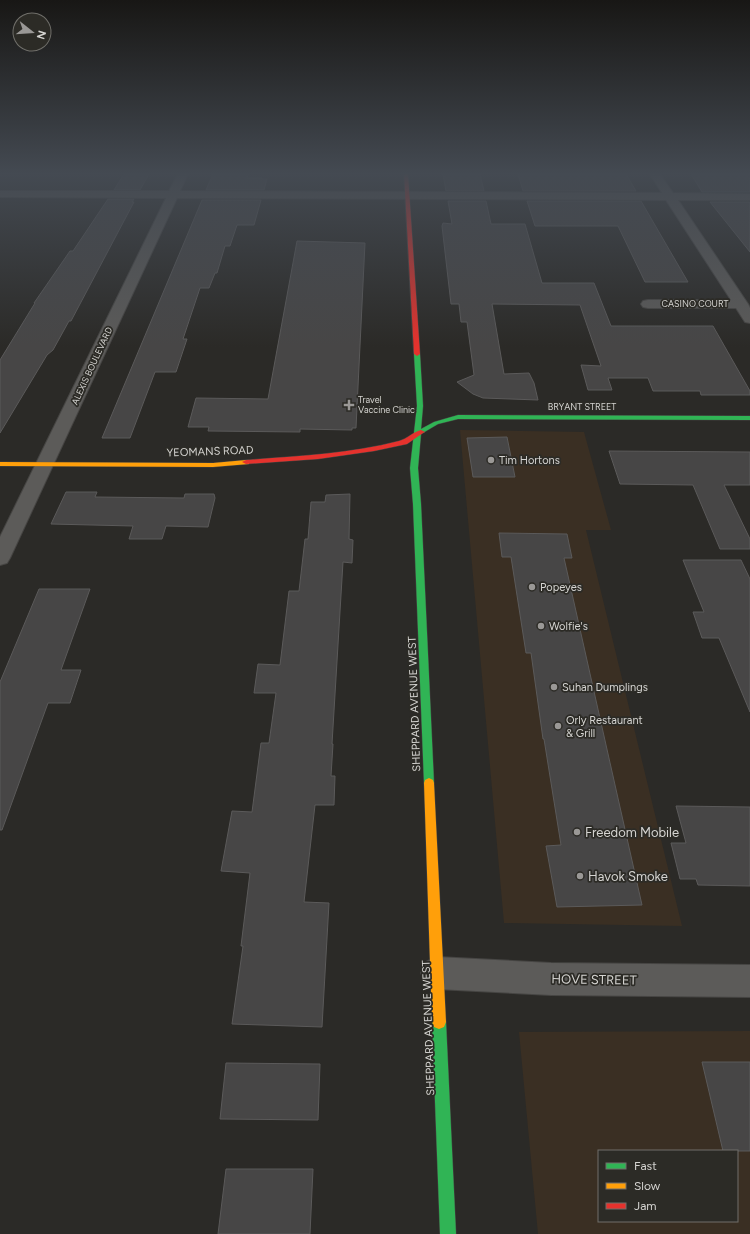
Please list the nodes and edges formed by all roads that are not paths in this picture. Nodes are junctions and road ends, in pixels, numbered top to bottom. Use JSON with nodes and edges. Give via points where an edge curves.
{"nodes":[{"id":1,"x":155,"y":232,"type":"edge"},
{"id":2,"x":410,"y":232,"type":"edge"},
{"id":3,"x":693,"y":232,"type":"edge"},
{"id":4,"x":648,"y":304,"type":"dead end"},
{"id":5,"x":741,"y":304,"type":"junction"},
{"id":6,"x":750,"y":319,"type":"edge"},
{"id":7,"x":750,"y":418,"type":"edge"},
{"id":8,"x":417,"y":434,"type":"junction"},
{"id":9,"x":0,"y":464,"type":"edge"},
{"id":10,"x":45,"y":465,"type":"junction"},
{"id":11,"x":0,"y":558,"type":"edge"},
{"id":12,"x":437,"y":973,"type":"junction"},
{"id":13,"x":750,"y":981,"type":"edge"},
{"id":14,"x":448,"y":1234,"type":"edge"}],
"edges":[{"from":1,"to":10,"type":"street","name":"ALEXIS BOULEVARD"},
{"from":2,"to":8,"type":"main road","name":"SHEPPARD AVENUE WEST","via":[[420,406]]},
{"from":3,"to":5,"type":"street"},
{"from":4,"to":5,"type":"street","name":"CASINO COURT"},
{"from":5,"to":6,"type":"street"},
{"from":7,"to":8,"type":"main road","name":"BRYANT STREET","via":[[458,417],[436,423]]},
{"from":8,"to":10,"type":"main road","name":"YEOMANS ROAD","via":[[404,442],[374,449],[318,457],[214,465]]},
{"from":8,"to":12,"type":"main road","name":"SHEPPARD AVENUE WEST","via":[[414,468]]},
{"from":9,"to":10,"type":"main road","name":"YEOMANS ROAD"},
{"from":10,"to":11,"type":"street","name":"ALEXIS BOULEVARD"},
{"from":12,"to":13,"type":"street","name":"HOVE STREET","via":[[551,979]]},
{"from":12,"to":14,"type":"main road","name":"SHEPPARD AVENUE WEST"}]}
